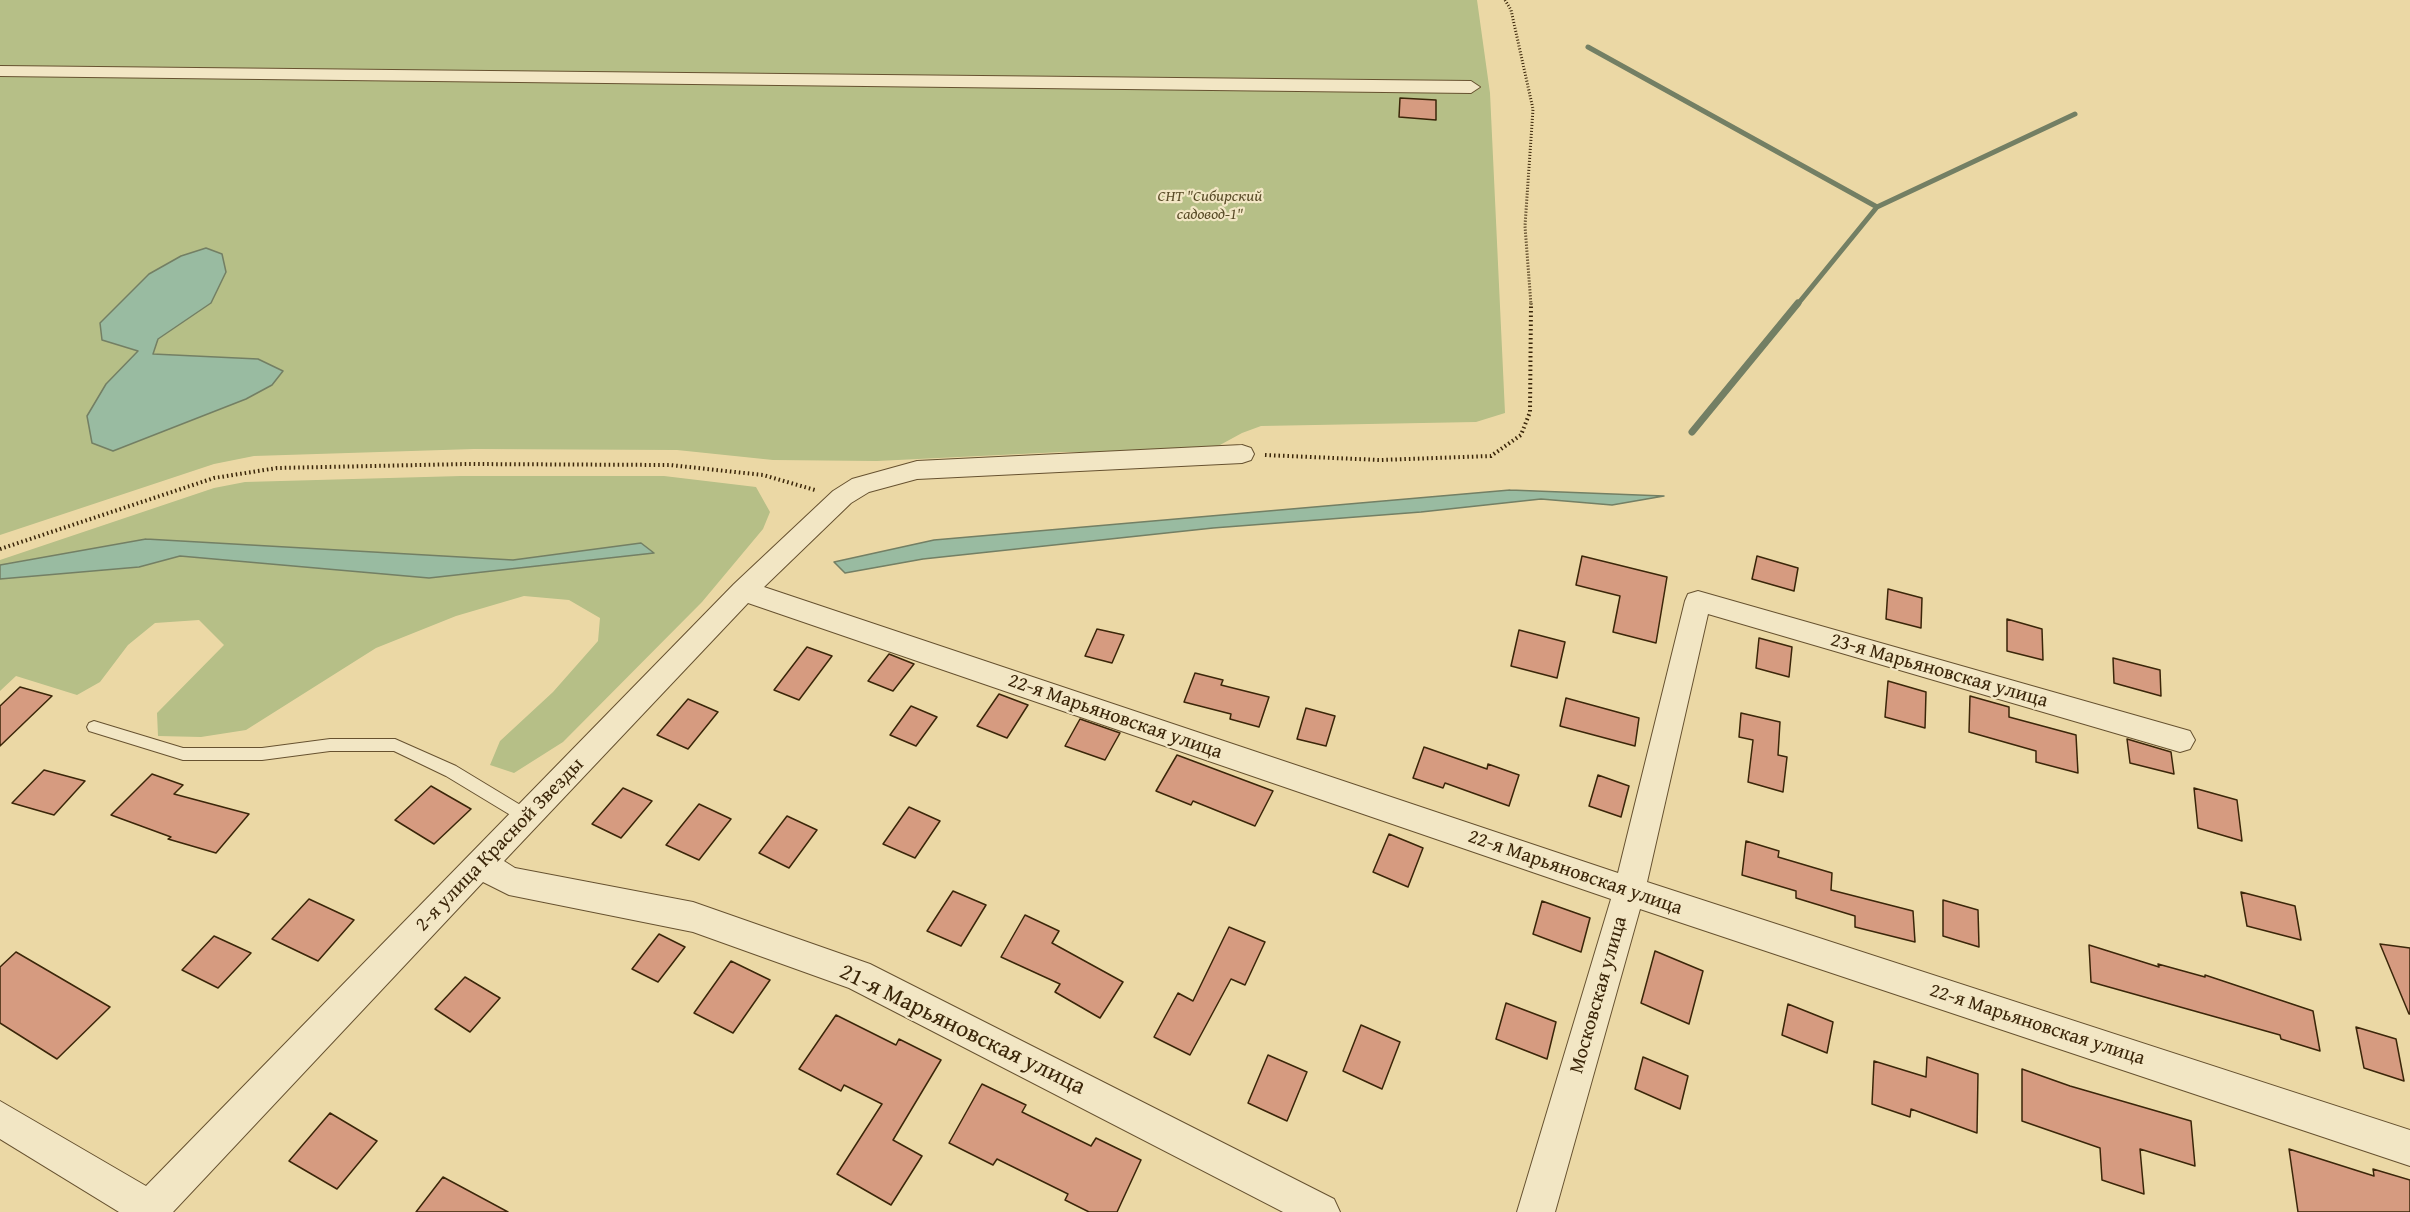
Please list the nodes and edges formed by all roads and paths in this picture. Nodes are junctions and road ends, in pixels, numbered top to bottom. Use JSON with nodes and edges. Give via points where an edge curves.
{"nodes":[{"id":1,"x":1505,"y":0,"type":"edge"},
{"id":2,"x":0,"y":70,"type":"edge"},
{"id":3,"x":1471,"y":87,"type":"dead end"},
{"id":4,"x":1242,"y":454,"type":"joint"},
{"id":5,"x":851,"y":491,"type":"junction"},
{"id":6,"x":0,"y":549,"type":"edge"},
{"id":7,"x":743,"y":591,"type":"junction"},
{"id":8,"x":1698,"y":601,"type":"joint"},
{"id":9,"x":94,"y":727,"type":"dead end"},
{"id":10,"x":2180,"y":740,"type":"dead end"},
{"id":11,"x":527,"y":817,"type":"junction"},
{"id":12,"x":482,"y":865,"type":"junction"},
{"id":13,"x":1629,"y":891,"type":"junction"},
{"id":14,"x":0,"y":1119,"type":"edge"},
{"id":15,"x":2410,"y":1148,"type":"edge"},
{"id":16,"x":149,"y":1211,"type":"edge"},
{"id":17,"x":1322,"y":1212,"type":"edge"},
{"id":18,"x":1536,"y":1212,"type":"edge"}],
"edges":[{"from":1,"to":4,"type":"path","via":[[1511,10],[1533,109],[1525,226],[1532,315],[1530,412],[1521,435],[1491,456],[1380,460]]},
{"from":2,"to":3,"type":"street"},
{"from":4,"to":5,"type":"street","via":[[917,470]]},
{"from":5,"to":6,"type":"path","via":[[763,475],[670,465],[278,468],[214,478]]},
{"from":5,"to":7,"type":"street","name":"2-я улица Красной Звезды"},
{"from":7,"to":11,"type":"street","name":"2-я улица Красной Звезды"},
{"from":7,"to":13,"type":"street","name":"22-я Марьяновская улица"},
{"from":8,"to":10,"type":"street","name":"23-я Марьяновская улица"},
{"from":8,"to":13,"type":"street","name":"Московская улица"},
{"from":9,"to":11,"type":"lane","via":[[183,754],[262,754],[330,745],[394,745],[451,771]]},
{"from":11,"to":12,"type":"street","name":"2-я улица Красной Звезды"},
{"from":12,"to":16,"type":"street","name":"2-я улица Красной Звезды"},
{"from":12,"to":17,"type":"street","name":"21-я Марьяновская улица","via":[[509,881],[693,917],[858,975]]},
{"from":13,"to":15,"type":"street","name":"22-я Марьяновская улица"},
{"from":13,"to":18,"type":"street","name":"Московская улица"},
{"from":14,"to":16,"type":"street"}]}
